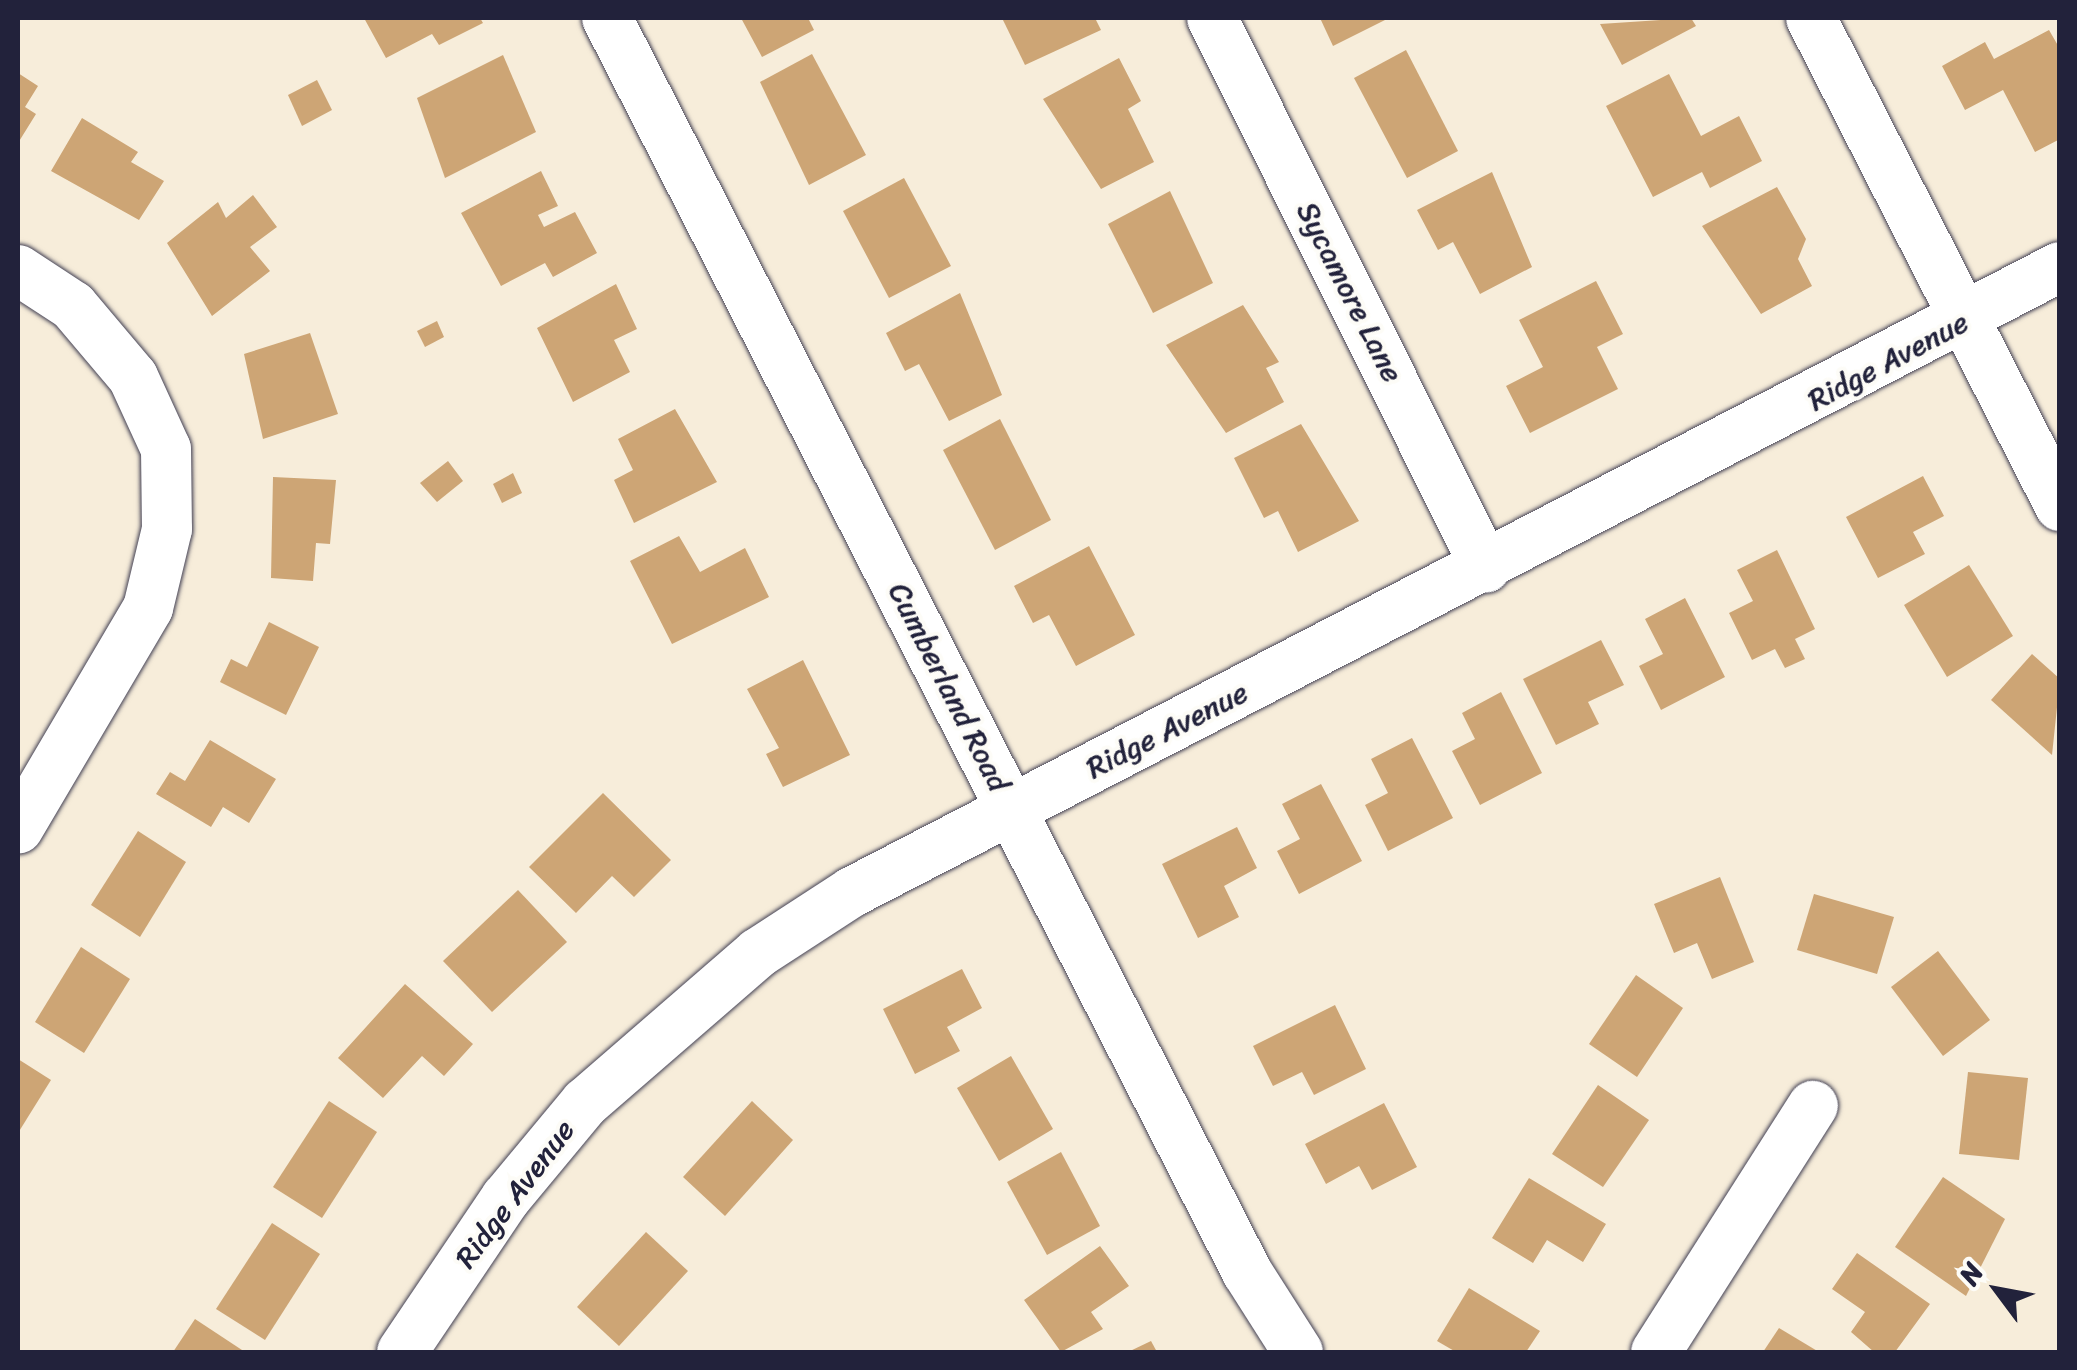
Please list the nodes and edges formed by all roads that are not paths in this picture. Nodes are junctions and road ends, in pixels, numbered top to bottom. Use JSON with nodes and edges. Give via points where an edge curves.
{"nodes":[{"id":1,"x":607,"y":18,"type":"edge"},
{"id":2,"x":1212,"y":18,"type":"edge"},
{"id":3,"x":1810,"y":18,"type":"edge"},
{"id":4,"x":2060,"y":268,"type":"edge"},
{"id":5,"x":18,"y":270,"type":"edge"},
{"id":6,"x":1964,"y":320,"type":"junction"},
{"id":7,"x":2060,"y":506,"type":"edge"},
{"id":8,"x":1486,"y":568,"type":"junction"},
{"id":9,"x":1012,"y":810,"type":"junction"},
{"id":10,"x":18,"y":829,"type":"edge"},
{"id":11,"x":1812,"y":1106,"type":"dead end"},
{"id":12,"x":402,"y":1352,"type":"edge"},
{"id":13,"x":1298,"y":1352,"type":"edge"},
{"id":14,"x":1656,"y":1352,"type":"edge"}],
"edges":[{"from":1,"to":9,"type":"street","name":"Cumberland Road"},
{"from":2,"to":8,"type":"street","name":"Sycamore Lane"},
{"from":3,"to":6,"type":"street"},
{"from":4,"to":6,"type":"street","name":"Ridge Avenue"},
{"from":5,"to":10,"type":"street","via":[[73,306],[133,377],[166,448],[167,529],[148,608]]},
{"from":6,"to":7,"type":"street"},
{"from":6,"to":8,"type":"street","name":"Ridge Avenue"},
{"from":8,"to":9,"type":"street","name":"Ridge Avenue"},
{"from":9,"to":12,"type":"street","name":"Ridge Avenue","via":[[852,892],[672,1020],[506,1198]]},
{"from":9,"to":13,"type":"street","name":"Cumberland Road","via":[[1247,1272]]},
{"from":11,"to":14,"type":"street"}]}
